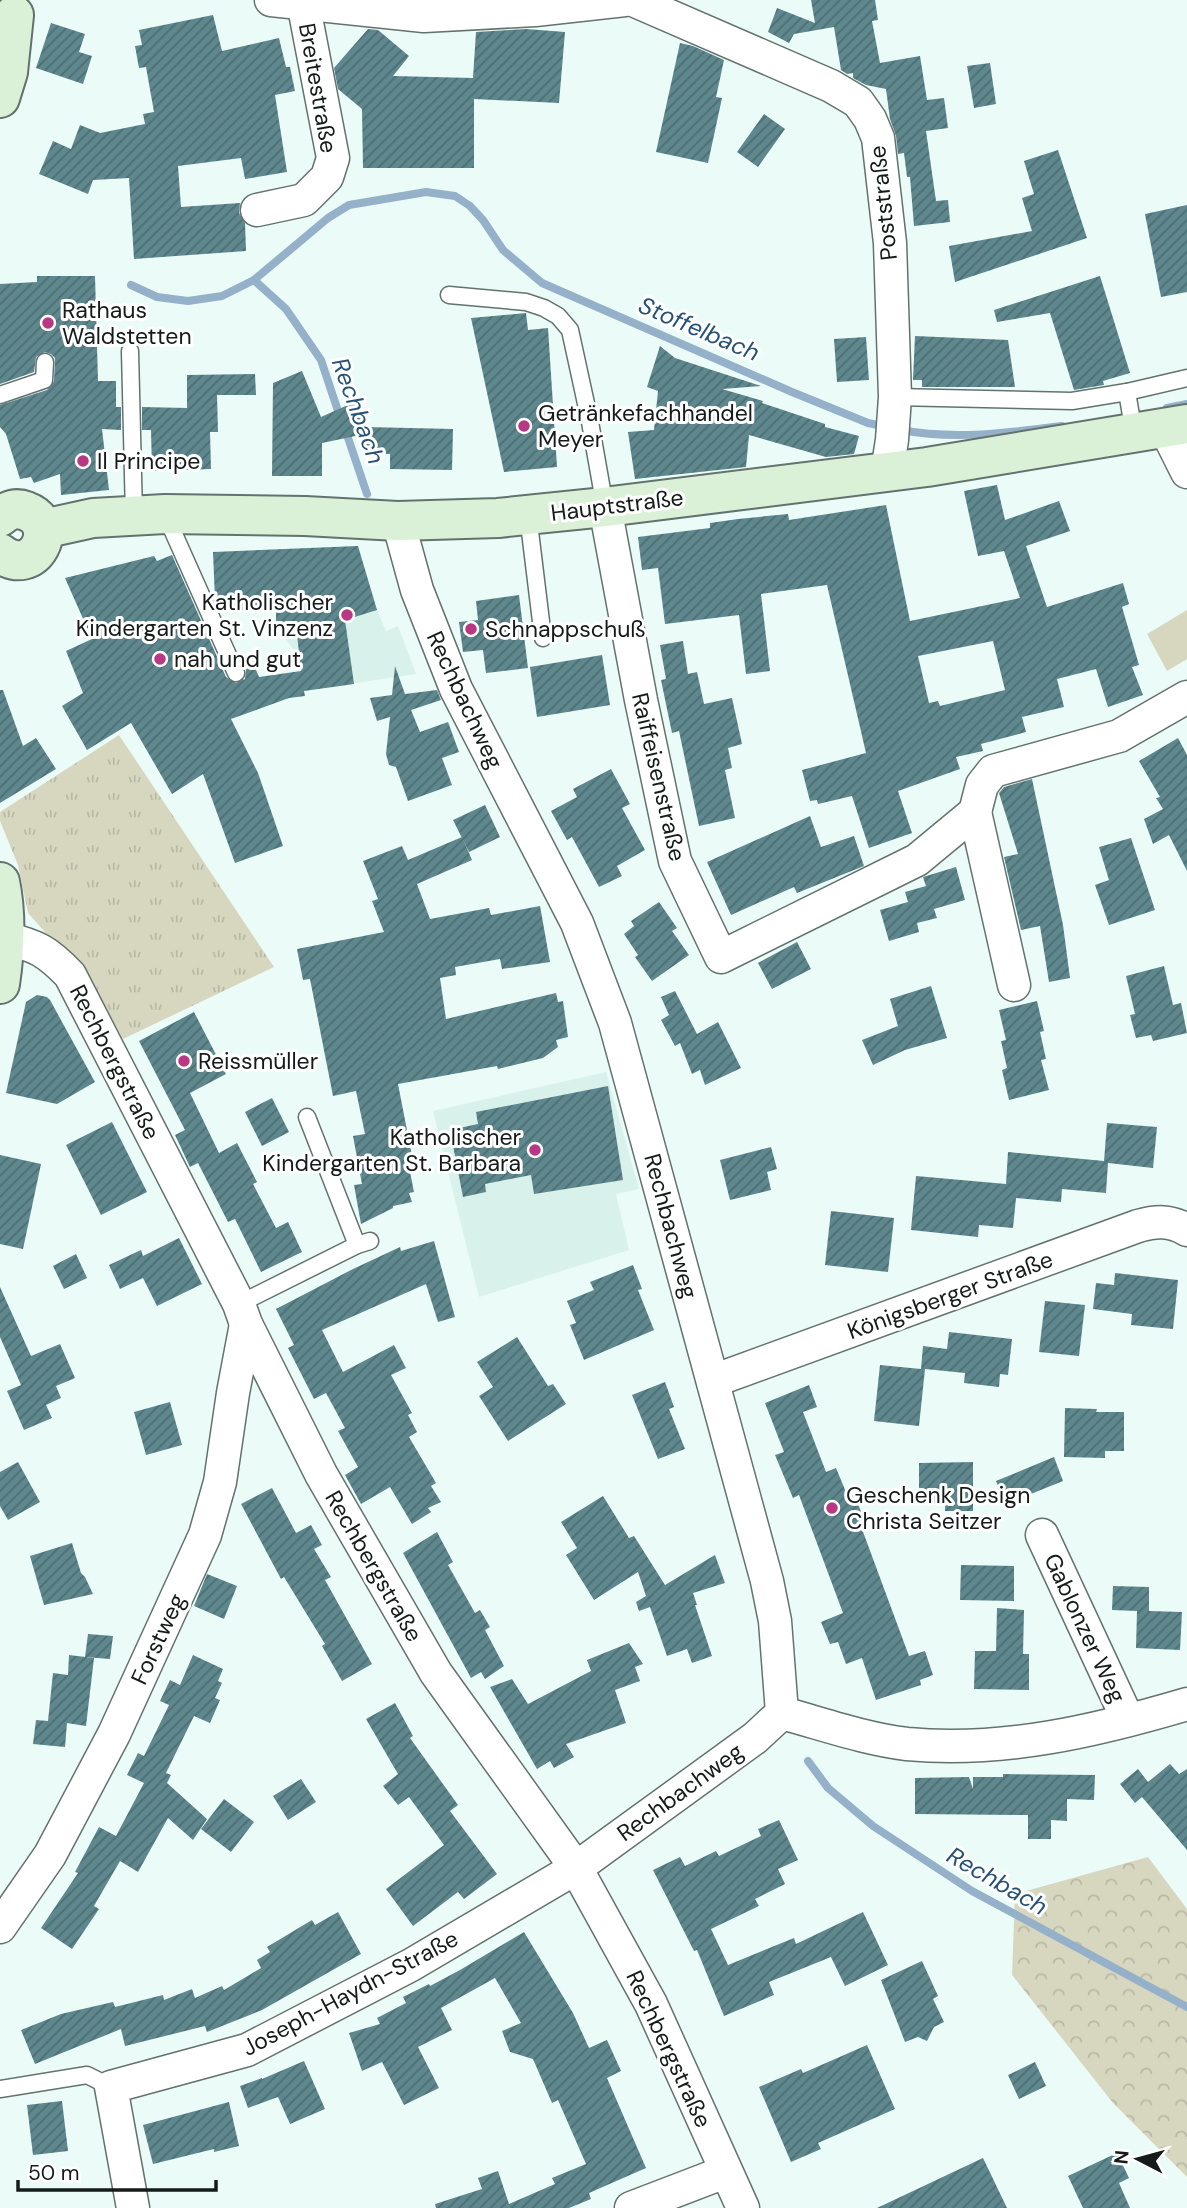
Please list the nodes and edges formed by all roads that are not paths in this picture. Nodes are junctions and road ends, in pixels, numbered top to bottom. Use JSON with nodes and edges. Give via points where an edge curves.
{"nodes":[{"id":1,"x":271,"y":0,"type":"edge"},
{"id":2,"x":625,"y":0,"type":"edge"},
{"id":3,"x":633,"y":0,"type":"edge"},
{"id":4,"x":303,"y":2,"type":"junction"},
{"id":5,"x":18,"y":8,"type":"edge"},
{"id":6,"x":0,"y":98,"type":"edge"},
{"id":7,"x":257,"y":210,"type":"dead end"},
{"id":8,"x":449,"y":295,"type":"dead end"},
{"id":9,"x":130,"y":351,"type":"dead end"},
{"id":10,"x":45,"y":362,"type":"dead end"},
{"id":11,"x":1187,"y":378,"type":"edge"},
{"id":12,"x":0,"y":395,"type":"edge"},
{"id":13,"x":895,"y":397,"type":"junction"},
{"id":14,"x":1146,"y":416,"type":"edge"},
{"id":15,"x":890,"y":456,"type":"junction"},
{"id":16,"x":1187,"y":472,"type":"edge"},
{"id":17,"x":605,"y":507,"type":"junction"},
{"id":18,"x":149,"y":515,"type":"junction"},
{"id":19,"x":0,"y":516,"type":"edge"},
{"id":20,"x":528,"y":516,"type":"junction"},
{"id":21,"x":398,"y":521,"type":"junction"},
{"id":22,"x":43,"y":529,"type":"junction"},
{"id":23,"x":3,"y":561,"type":"edge"},
{"id":24,"x":543,"y":638,"type":"dead end"},
{"id":25,"x":236,"y":673,"type":"dead end"},
{"id":26,"x":1187,"y":697,"type":"edge"},
{"id":27,"x":975,"y":812,"type":"junction"},
{"id":28,"x":0,"y":882,"type":"edge"},
{"id":29,"x":5,"y":938,"type":"junction"},
{"id":30,"x":0,"y":984,"type":"edge"},
{"id":31,"x":1014,"y":985,"type":"dead end"},
{"id":32,"x":307,"y":1117,"type":"dead end"},
{"id":33,"x":1187,"y":1230,"type":"edge"},
{"id":34,"x":242,"y":1314,"type":"junction"},
{"id":35,"x":713,"y":1381,"type":"junction"},
{"id":36,"x":1042,"y":1535,"type":"dead end"},
{"id":37,"x":1187,"y":1705,"type":"edge"},
{"id":38,"x":782,"y":1713,"type":"junction"},
{"id":39,"x":1128,"y":1720,"type":"junction"},
{"id":40,"x":576,"y":1868,"type":"junction"},
{"id":41,"x":0,"y":1927,"type":"edge"},
{"id":42,"x":111,"y":2087,"type":"junction"},
{"id":43,"x":0,"y":2089,"type":"edge"},
{"id":44,"x":725,"y":2172,"type":"junction"},
{"id":45,"x":133,"y":2208,"type":"edge"},
{"id":46,"x":631,"y":2208,"type":"edge"},
{"id":47,"x":743,"y":2208,"type":"edge"}],
"edges":[{"from":1,"to":4,"type":"street","name":"Breitestraße"},
{"from":2,"to":4,"type":"street","name":"Breitestraße","via":[[424,16]]},
{"from":3,"to":13,"type":"street","name":"Poststraße","via":[[831,86],[858,102],[870,119],[878,138],[890,243]]},
{"from":4,"to":7,"type":"street","name":"Breitestraße","via":[[333,158],[327,177],[304,200]]},
{"from":5,"to":6,"type":"street"},
{"from":8,"to":17,"type":"lane","via":[[526,302],[558,316],[570,330]]},
{"from":9,"to":18,"type":"lane"},
{"from":10,"to":12,"type":"lane","via":[[44,380]]},
{"from":11,"to":14,"type":"lane"},
{"from":13,"to":14,"type":"lane","via":[[1072,401]]},
{"from":13,"to":15,"type":"street","name":"Poststraße"},
{"from":14,"to":15,"type":"street","name":"Hauptstraße"},
{"from":14,"to":16,"type":"street"},
{"from":15,"to":17,"type":"street","name":"Hauptstraße"},
{"from":17,"to":20,"type":"street","name":"Hauptstraße"},
{"from":17,"to":27,"type":"street","name":"Raiffeisenstraße","via":[[675,861],[721,957],[918,860]]},
{"from":18,"to":21,"type":"street","name":"Hauptstraße"},
{"from":18,"to":22,"type":"street","name":"Hauptstraße","via":[[93,518]]},
{"from":18,"to":25,"type":"lane"},
{"from":19,"to":22,"type":"street","via":[[23,510],[36,517]]},
{"from":20,"to":21,"type":"street","name":"Hauptstraße"},
{"from":20,"to":24,"type":"lane"},
{"from":21,"to":35,"type":"street","name":"Rechbachweg","via":[[417,590],[456,689],[577,923],[615,1024]]},
{"from":22,"to":23,"type":"street","via":[[41,545],[33,556]]},
{"from":26,"to":27,"type":"street","name":"Raiffeisenstraße","via":[[1119,736],[993,771],[982,786]]},
{"from":27,"to":31,"type":"street"},
{"from":28,"to":29,"type":"street"},
{"from":29,"to":30,"type":"street"},
{"from":29,"to":34,"type":"street","name":"Rechbergstraße","via":[[52,956],[70,975]]},
{"from":32,"to":34,"type":"lane","via":[[363,1243]]},
{"from":33,"to":35,"type":"street","name":"Königsberger Straße","via":[[1156,1221],[1138,1226]]},
{"from":34,"to":40,"type":"street","name":"Rechbergstraße","via":[[321,1474],[436,1673]]},
{"from":34,"to":41,"type":"street","name":"Forstweg","via":[[220,1482],[205,1535],[114,1734],[50,1855]]},
{"from":35,"to":38,"type":"street","name":"Rechbachweg","via":[[773,1608]]},
{"from":36,"to":39,"type":"street","name":"Gablonzer Weg"},
{"from":37,"to":39,"type":"street"},
{"from":38,"to":39,"type":"street","via":[[882,1739],[946,1745],[1009,1744]]},
{"from":38,"to":40,"type":"street","name":"Rechbachweg","via":[[755,1738]]},
{"from":40,"to":42,"type":"street","name":"Joseph-Haydn-Straße","via":[[411,1965],[247,2050]]},
{"from":40,"to":44,"type":"street","name":"Rechbergstraße","via":[[651,2004]]},
{"from":42,"to":43,"type":"lane","via":[[88,2075]]},
{"from":42,"to":45,"type":"street"},
{"from":44,"to":46,"type":"street"},
{"from":44,"to":47,"type":"street","name":"Rechbergstraße"}]}
